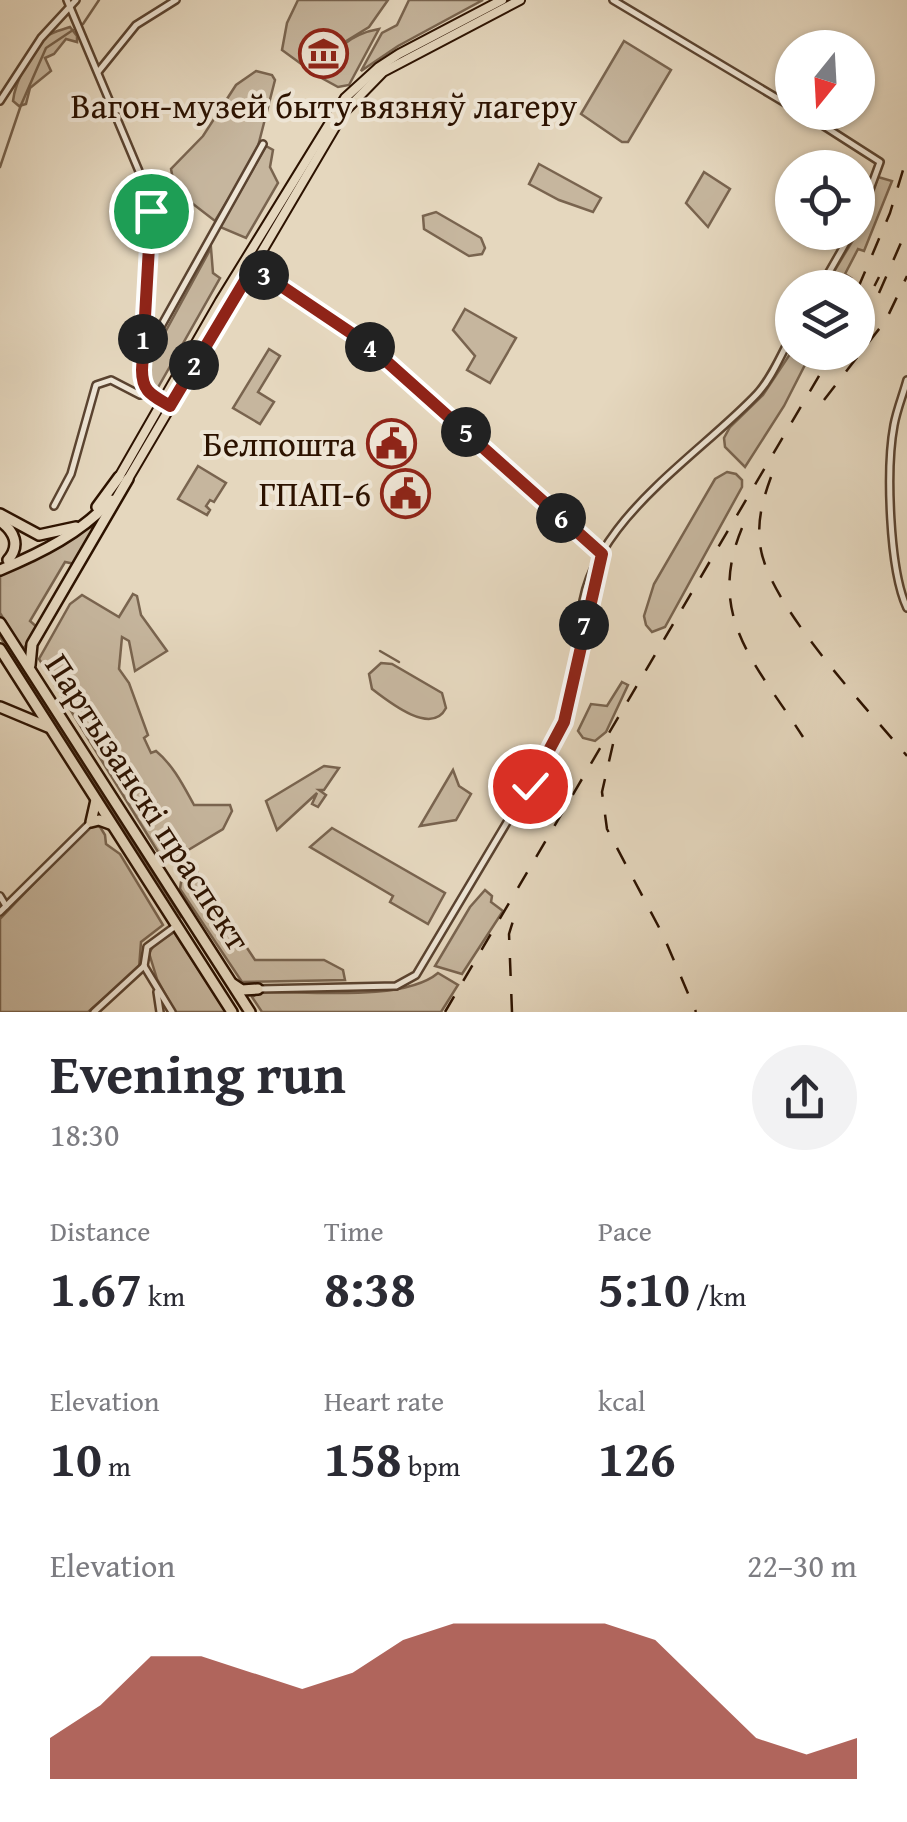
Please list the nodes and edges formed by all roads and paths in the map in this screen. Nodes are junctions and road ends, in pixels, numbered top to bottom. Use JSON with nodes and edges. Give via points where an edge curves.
{"nodes":[{"id":1,"x":76,"y":0,"type":"edge"},
{"id":2,"x":176,"y":0,"type":"edge"},
{"id":3,"x":502,"y":0,"type":"edge"},
{"id":4,"x":520,"y":0,"type":"edge"},
{"id":5,"x":613,"y":0,"type":"edge"},
{"id":6,"x":69,"y":3,"type":"edge"},
{"id":7,"x":98,"y":72,"type":"junction"},
{"id":8,"x":3,"y":90,"type":"edge"},
{"id":9,"x":775,"y":97,"type":"edge"},
{"id":10,"x":0,"y":101,"type":"edge"},
{"id":11,"x":832,"y":130,"type":"edge"},
{"id":12,"x":263,"y":144,"type":"dead end"},
{"id":13,"x":864,"y":150,"type":"edge"},
{"id":14,"x":249,"y":265,"type":"junction"},
{"id":15,"x":143,"y":358,"type":"junction"},
{"id":16,"x":775,"y":363,"type":"edge"},
{"id":17,"x":907,"y":380,"type":"edge"},
{"id":18,"x":143,"y":386,"type":"junction"},
{"id":19,"x":148,"y":394,"type":"junction"},
{"id":20,"x":140,"y":395,"type":"junction"},
{"id":21,"x":166,"y":403,"type":"junction"},
{"id":22,"x":123,"y":478,"type":"junction"},
{"id":23,"x":54,"y":506,"type":"dead end"},
{"id":24,"x":0,"y":518,"type":"edge"},
{"id":25,"x":76,"y":526,"type":"junction"},
{"id":26,"x":602,"y":554,"type":"junction"},
{"id":27,"x":3,"y":564,"type":"edge"},
{"id":28,"x":907,"y":608,"type":"edge"},
{"id":29,"x":0,"y":622,"type":"edge"},
{"id":30,"x":0,"y":650,"type":"edge"},
{"id":31,"x":33,"y":672,"type":"junction"},
{"id":32,"x":0,"y":707,"type":"edge"},
{"id":33,"x":52,"y":730,"type":"junction"},
{"id":34,"x":96,"y":800,"type":"junction"},
{"id":35,"x":91,"y":822,"type":"junction"},
{"id":36,"x":112,"y":825,"type":"junction"},
{"id":37,"x":0,"y":896,"type":"edge"},
{"id":38,"x":6,"y":906,"type":"junction"},
{"id":39,"x":0,"y":912,"type":"edge"},
{"id":40,"x":187,"y":916,"type":"junction"},
{"id":41,"x":177,"y":924,"type":"junction"},
{"id":42,"x":144,"y":966,"type":"junction"},
{"id":43,"x":231,"y":982,"type":"junction"},
{"id":44,"x":156,"y":988,"type":"junction"},
{"id":45,"x":258,"y":989,"type":"junction"},
{"id":46,"x":94,"y":1012,"type":"edge"},
{"id":47,"x":160,"y":1012,"type":"edge"},
{"id":48,"x":172,"y":1012,"type":"edge"},
{"id":49,"x":232,"y":1012,"type":"edge"},
{"id":50,"x":249,"y":1012,"type":"edge"}],
"edges":[{"from":1,"to":6,"type":"street"},
{"from":2,"to":7,"type":"street","via":[[136,26]]},
{"from":3,"to":14,"type":"main road","via":[[399,54],[351,91]]},
{"from":4,"to":14,"type":"main road","via":[[371,82],[334,126]]},
{"from":5,"to":9,"type":"street"},
{"from":6,"to":7,"type":"street"},
{"from":6,"to":8,"type":"street"},
{"from":7,"to":15,"type":"street","via":[[150,199]]},
{"from":8,"to":10,"type":"street"},
{"from":11,"to":13,"type":"street"},
{"from":12,"to":15,"type":"street"},
{"from":14,"to":21,"type":"main road"},
{"from":14,"to":26,"type":"street","via":[[366,343]]},
{"from":15,"to":18,"type":"street"},
{"from":16,"to":26,"type":"street","via":[[756,395],[620,526]]},
{"from":17,"to":28,"type":"street","via":[[892,449],[896,572]]},
{"from":18,"to":19,"type":"street"},
{"from":18,"to":20,"type":"street"},
{"from":19,"to":20,"type":"street"},
{"from":19,"to":21,"type":"street"},
{"from":20,"to":23,"type":"street","via":[[116,381],[96,386],[71,474]]},
{"from":21,"to":22,"type":"main road"},
{"from":22,"to":25,"type":"highway"},
{"from":22,"to":27,"type":"highway","via":[[105,507],[76,530]]},
{"from":22,"to":31,"type":"highway","via":[[32,644]]},
{"from":24,"to":25,"type":"highway","via":[[39,535]]},
{"from":24,"to":27,"type":"highway","via":[[15,538],[13,555]]},
{"from":25,"to":27,"type":"highway"},
{"from":26,"to":45,"type":"street","via":[[559,735],[413,979],[396,986]]},
{"from":29,"to":31,"type":"highway","name":"Партызанскі праспект"},
{"from":30,"to":33,"type":"highway","name":"Партызанскі праспект"},
{"from":31,"to":40,"type":"highway","name":"Партызанскі праспект"},
{"from":32,"to":33,"type":"highway"},
{"from":33,"to":34,"type":"highway","name":"Партызанскі праспект"},
{"from":34,"to":35,"type":"highway"},
{"from":34,"to":36,"type":"highway","name":"Партызанскі праспект"},
{"from":35,"to":36,"type":"highway"},
{"from":35,"to":38,"type":"street"},
{"from":36,"to":41,"type":"highway","name":"Партызанскі праспект"},
{"from":37,"to":38,"type":"street"},
{"from":38,"to":39,"type":"street"},
{"from":40,"to":41,"type":"highway"},
{"from":40,"to":43,"type":"highway","name":"Партызанскі праспект"},
{"from":41,"to":42,"type":"street","via":[[147,947]]},
{"from":41,"to":49,"type":"highway","name":"Партызанскі праспект"},
{"from":42,"to":44,"type":"street"},
{"from":42,"to":46,"type":"street"},
{"from":43,"to":45,"type":"highway"},
{"from":43,"to":50,"type":"highway","name":"Партызанскі праспект"},
{"from":44,"to":47,"type":"street"},
{"from":44,"to":48,"type":"street"},
{"from":45,"to":50,"type":"highway"}]}
